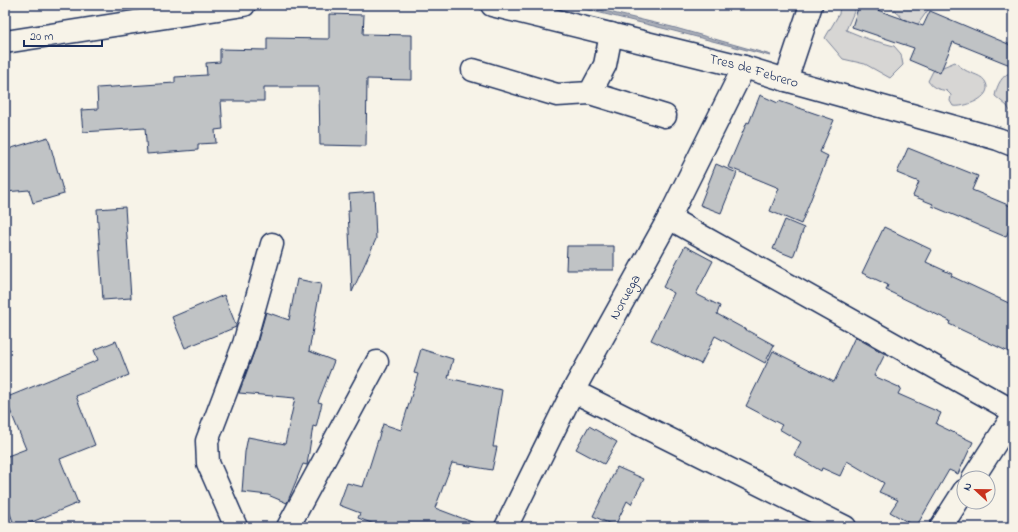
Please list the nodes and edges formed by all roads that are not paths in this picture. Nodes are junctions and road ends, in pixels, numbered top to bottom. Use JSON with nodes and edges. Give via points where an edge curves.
{"nodes":[{"id":1,"x":244,"y":5,"type":"edge"},
{"id":2,"x":492,"y":5,"type":"edge"},
{"id":3,"x":810,"y":5,"type":"edge"},
{"id":4,"x":611,"y":34,"type":"junction"},
{"id":5,"x":5,"y":42,"type":"edge"},
{"id":6,"x":744,"y":67,"type":"junction"},
{"id":7,"x":473,"y":70,"type":"dead end"},
{"id":8,"x":786,"y":80,"type":"junction"},
{"id":9,"x":590,"y":93,"type":"junction"},
{"id":10,"x":666,"y":116,"type":"dead end"},
{"id":11,"x":1013,"y":145,"type":"edge"},
{"id":12,"x":668,"y":218,"type":"junction"},
{"id":13,"x":272,"y":244,"type":"dead end"},
{"id":14,"x":377,"y":362,"type":"dead end"},
{"id":15,"x":574,"y":391,"type":"junction"},
{"id":16,"x":1013,"y":411,"type":"edge"},
{"id":17,"x":1013,"y":416,"type":"edge"},
{"id":18,"x":977,"y":470,"type":"edge"},
{"id":19,"x":956,"y":504,"type":"edge"},
{"id":20,"x":236,"y":527,"type":"edge"},
{"id":21,"x":288,"y":527,"type":"edge"},
{"id":22,"x":506,"y":527,"type":"edge"},
{"id":23,"x":845,"y":527,"type":"edge"},
{"id":24,"x":941,"y":527,"type":"edge"}],
"edges":[{"from":1,"to":5,"type":"street"},
{"from":2,"to":4,"type":"street","name":"Tres de Febrero"},
{"from":3,"to":8,"type":"street"},
{"from":4,"to":6,"type":"street","name":"Tres de Febrero"},
{"from":4,"to":9,"type":"street","via":[[605,65]]},
{"from":6,"to":8,"type":"street","name":"Tres de Febrero"},
{"from":6,"to":12,"type":"street","name":"Noruega"},
{"from":7,"to":9,"type":"street","via":[[557,95]]},
{"from":8,"to":11,"type":"street","name":"Tres de Febrero"},
{"from":9,"to":10,"type":"street"},
{"from":12,"to":15,"type":"street","name":"Noruega"},
{"from":12,"to":16,"type":"street"},
{"from":13,"to":20,"type":"street","via":[[244,344],[207,441],[208,463]]},
{"from":14,"to":21,"type":"street"},
{"from":15,"to":22,"type":"street","name":"Noruega"},
{"from":15,"to":23,"type":"street"},
{"from":17,"to":18,"type":"street"},
{"from":19,"to":24,"type":"street"}]}
